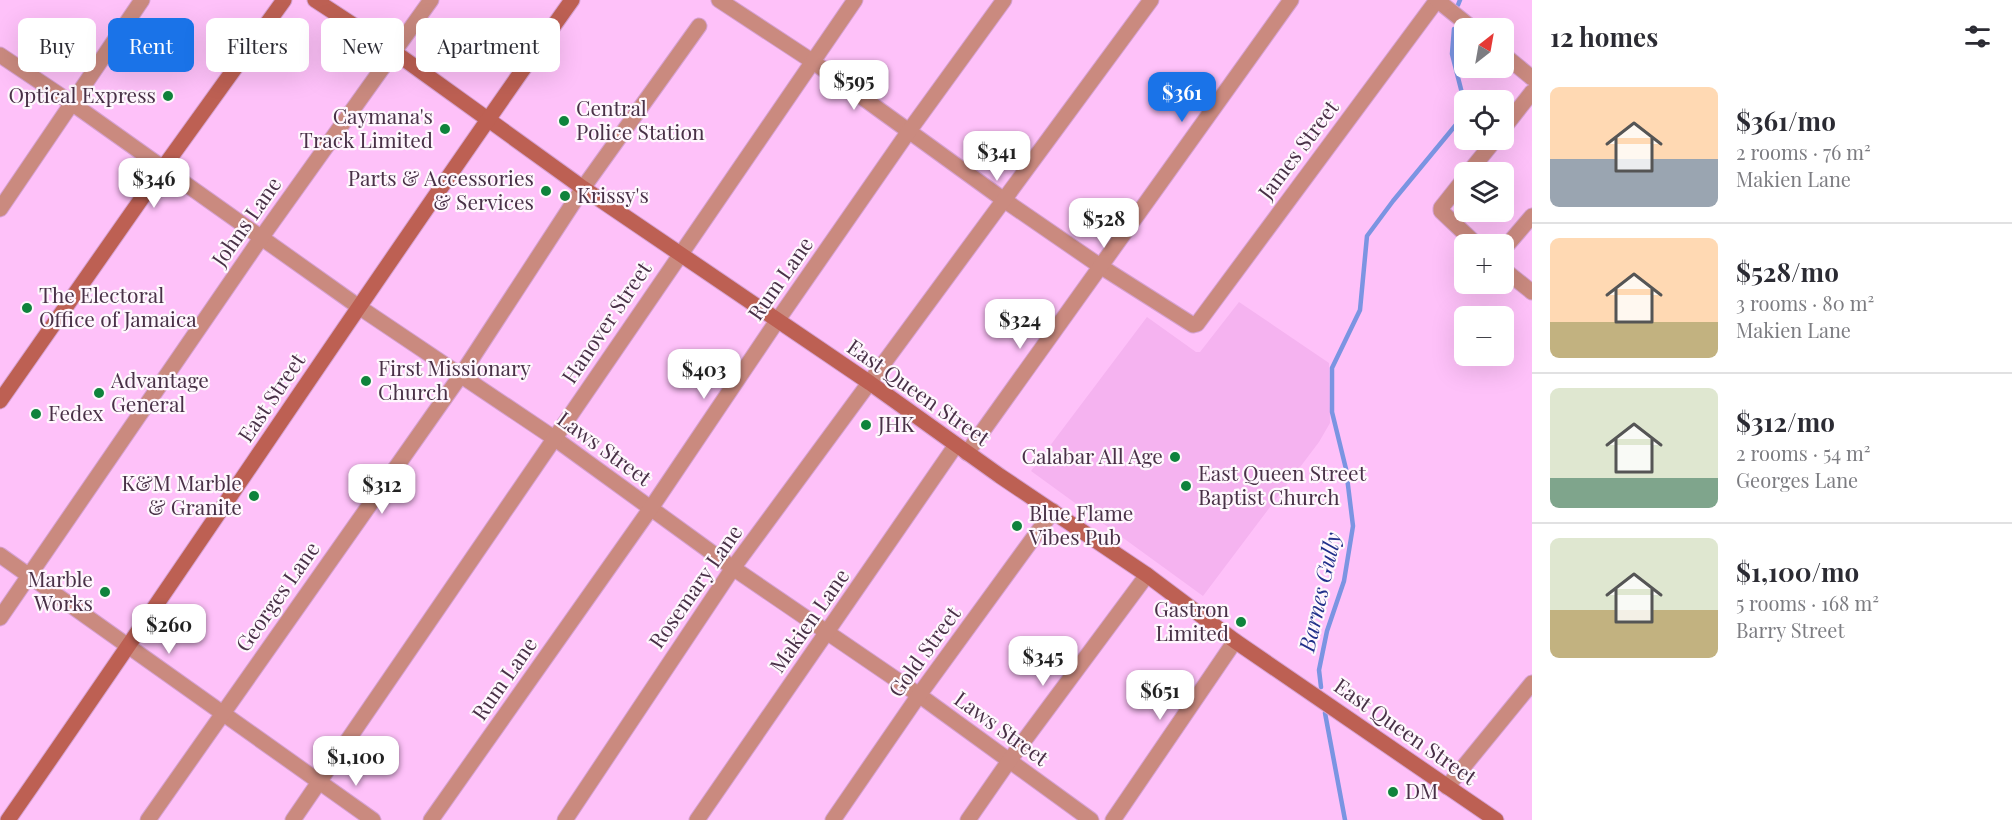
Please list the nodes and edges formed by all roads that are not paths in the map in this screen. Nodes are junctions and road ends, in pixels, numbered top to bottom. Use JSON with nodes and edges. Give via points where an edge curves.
{"nodes":[{"id":1,"x":142,"y":0,"type":"edge"},
{"id":2,"x":284,"y":0,"type":"edge"},
{"id":3,"x":315,"y":0,"type":"edge"},
{"id":4,"x":430,"y":0,"type":"edge"},
{"id":5,"x":573,"y":0,"type":"edge"},
{"id":6,"x":719,"y":0,"type":"edge"},
{"id":7,"x":855,"y":0,"type":"edge"},
{"id":8,"x":1004,"y":0,"type":"edge"},
{"id":9,"x":1151,"y":0,"type":"edge"},
{"id":10,"x":1291,"y":0,"type":"edge"},
{"id":11,"x":1437,"y":0,"type":"edge"},
{"id":12,"x":343,"y":18,"type":"edge"},
{"id":13,"x":1460,"y":18,"type":"edge"},
{"id":14,"x":699,"y":26,"type":"dead end"},
{"id":15,"x":404,"y":36,"type":"edge"},
{"id":16,"x":0,"y":55,"type":"edge"},
{"id":17,"x":404,"y":59,"type":"edge"},
{"id":18,"x":812,"y":61,"type":"junction"},
{"id":19,"x":1514,"y":63,"type":"edge"},
{"id":20,"x":378,"y":72,"type":"edge"},
{"id":21,"x":1532,"y":78,"type":"edge"},
{"id":22,"x":1532,"y":92,"type":"edge"},
{"id":23,"x":73,"y":104,"type":"junction"},
{"id":24,"x":1514,"y":115,"type":"edge"},
{"id":25,"x":487,"y":120,"type":"junction"},
{"id":26,"x":909,"y":132,"type":"junction"},
{"id":27,"x":1487,"y":150,"type":"edge"},
{"id":28,"x":1477,"y":162,"type":"edge"},
{"id":29,"x":163,"y":168,"type":"junction"},
{"id":30,"x":583,"y":188,"type":"junction"},
{"id":31,"x":1454,"y":192,"type":"edge"},
{"id":32,"x":1004,"y":200,"type":"junction"},
{"id":33,"x":0,"y":207,"type":"edge"},
{"id":34,"x":1532,"y":216,"type":"edge"},
{"id":35,"x":1465,"y":234,"type":"edge"},
{"id":36,"x":1514,"y":237,"type":"edge"},
{"id":37,"x":261,"y":238,"type":"junction"},
{"id":38,"x":680,"y":253,"type":"junction"},
{"id":39,"x":1100,"y":266,"type":"junction"},
{"id":40,"x":1514,"y":278,"type":"edge"},
{"id":41,"x":1532,"y":292,"type":"edge"},
{"id":42,"x":359,"y":307,"type":"junction"},
{"id":43,"x":777,"y":321,"type":"junction"},
{"id":44,"x":461,"y":375,"type":"junction"},
{"id":45,"x":870,"y":383,"type":"junction"},
{"id":46,"x":0,"y":401,"type":"edge"},
{"id":47,"x":554,"y":438,"type":"junction"},
{"id":48,"x":962,"y":449,"type":"junction"},
{"id":49,"x":651,"y":508,"type":"junction"},
{"id":50,"x":1053,"y":511,"type":"junction"},
{"id":51,"x":0,"y":555,"type":"edge"},
{"id":52,"x":733,"y":568,"type":"junction"},
{"id":53,"x":28,"y":575,"type":"junction"},
{"id":54,"x":1147,"y":575,"type":"junction"},
{"id":55,"x":0,"y":618,"type":"edge"},
{"id":56,"x":828,"y":631,"type":"junction"},
{"id":57,"x":1235,"y":641,"type":"junction"},
{"id":58,"x":129,"y":646,"type":"junction"},
{"id":59,"x":1532,"y":683,"type":"edge"},
{"id":60,"x":919,"y":695,"type":"junction"},
{"id":61,"x":222,"y":712,"type":"junction"},
{"id":62,"x":1009,"y":761,"type":"junction"},
{"id":63,"x":320,"y":782,"type":"junction"},
{"id":64,"x":1447,"y":787,"type":"junction"},
{"id":65,"x":8,"y":820,"type":"edge"},
{"id":66,"x":148,"y":820,"type":"edge"},
{"id":67,"x":293,"y":820,"type":"edge"},
{"id":68,"x":373,"y":820,"type":"edge"},
{"id":69,"x":431,"y":820,"type":"edge"},
{"id":70,"x":565,"y":820,"type":"edge"},
{"id":71,"x":697,"y":820,"type":"edge"},
{"id":72,"x":833,"y":820,"type":"edge"},
{"id":73,"x":968,"y":820,"type":"edge"},
{"id":74,"x":1091,"y":820,"type":"edge"},
{"id":75,"x":1113,"y":820,"type":"edge"},
{"id":76,"x":1496,"y":820,"type":"edge"}],
"edges":[{"from":1,"to":23,"type":"street"},
{"from":2,"to":29,"type":"main road"},
{"from":3,"to":12,"type":"main road","name":"East Queen Street"},
{"from":4,"to":15,"type":"street","name":"Johns Lane"},
{"from":5,"to":25,"type":"main road","name":"East Street"},
{"from":6,"to":18,"type":"street"},
{"from":7,"to":18,"type":"street","name":"Hanover Street"},
{"from":8,"to":26,"type":"street","name":"Rum Lane"},
{"from":9,"to":32,"type":"street","name":"Rosemary Lane"},
{"from":10,"to":39,"type":"street","name":"Makien Lane"},
{"from":11,"to":13,"type":"street"},
{"from":11,"to":39,"type":"street","name":"James Street","via":[[1197,324]]},
{"from":14,"to":30,"type":"street","name":"Georges Lane"},
{"from":16,"to":23,"type":"street","name":"Laws Street"},
{"from":17,"to":25,"type":"main road","name":"East Queen Street"},
{"from":18,"to":26,"type":"street"},
{"from":18,"to":38,"type":"street","name":"Hanover Street"},
{"from":19,"to":21,"type":"street"},
{"from":20,"to":37,"type":"street","name":"Johns Lane"},
{"from":22,"to":24,"type":"street"},
{"from":23,"to":29,"type":"street","name":"Laws Street"},
{"from":23,"to":33,"type":"street"},
{"from":25,"to":30,"type":"main road","name":"East Queen Street"},
{"from":25,"to":42,"type":"main road","name":"East Street"},
{"from":26,"to":32,"type":"street"},
{"from":26,"to":43,"type":"street","name":"Rum Lane"},
{"from":27,"to":28,"type":"street"},
{"from":29,"to":37,"type":"street","name":"Laws Street"},
{"from":29,"to":46,"type":"main road"},
{"from":30,"to":38,"type":"main road","name":"East Queen Street"},
{"from":30,"to":44,"type":"street","name":"Georges Lane"},
{"from":31,"to":35,"type":"street","via":[[1441,212]]},
{"from":32,"to":39,"type":"street"},
{"from":32,"to":45,"type":"street","name":"Rosemary Lane"},
{"from":34,"to":36,"type":"street"},
{"from":37,"to":42,"type":"street","name":"Laws Street"},
{"from":37,"to":53,"type":"street","name":"Johns Lane"},
{"from":38,"to":43,"type":"main road","name":"East Queen Street"},
{"from":38,"to":47,"type":"street","name":"Hanover Street"},
{"from":39,"to":48,"type":"street","name":"Makien Lane"},
{"from":40,"to":41,"type":"street"},
{"from":42,"to":44,"type":"street","name":"Laws Street"},
{"from":42,"to":58,"type":"main road","name":"East Street"},
{"from":43,"to":45,"type":"main road","name":"East Queen Street"},
{"from":43,"to":49,"type":"street","name":"Rum Lane"},
{"from":44,"to":47,"type":"street","name":"Laws Street"},
{"from":44,"to":61,"type":"street","name":"Georges Lane"},
{"from":45,"to":48,"type":"main road","name":"East Queen Street"},
{"from":45,"to":52,"type":"street","name":"Rosemary Lane"},
{"from":47,"to":49,"type":"street","name":"Laws Street"},
{"from":47,"to":63,"type":"street","name":"Hanover Street"},
{"from":48,"to":50,"type":"main road","name":"East Queen Street"},
{"from":48,"to":56,"type":"street","name":"Makien Lane"},
{"from":49,"to":52,"type":"street","name":"Laws Street"},
{"from":49,"to":69,"type":"street","name":"Rum Lane"},
{"from":50,"to":54,"type":"main road","name":"East Queen Street"},
{"from":50,"to":60,"type":"street","name":"Gold Street"},
{"from":51,"to":53,"type":"street"},
{"from":52,"to":56,"type":"street","name":"Laws Street"},
{"from":52,"to":70,"type":"street","name":"Rosemary Lane"},
{"from":53,"to":55,"type":"street","name":"Johns Lane"},
{"from":53,"to":58,"type":"street"},
{"from":54,"to":57,"type":"main road","name":"East Queen Street"},
{"from":54,"to":62,"type":"street"},
{"from":56,"to":60,"type":"street","name":"Laws Street"},
{"from":56,"to":71,"type":"street","name":"Makien Lane"},
{"from":57,"to":64,"type":"main road","name":"East Queen Street"},
{"from":57,"to":75,"type":"street"},
{"from":58,"to":61,"type":"street"},
{"from":58,"to":65,"type":"main road","name":"East Street"},
{"from":59,"to":64,"type":"street"},
{"from":60,"to":62,"type":"street","name":"Laws Street"},
{"from":60,"to":72,"type":"street","name":"Gold Street"},
{"from":61,"to":63,"type":"street"},
{"from":61,"to":66,"type":"street","name":"Georges Lane"},
{"from":62,"to":73,"type":"street"},
{"from":62,"to":74,"type":"street","name":"Laws Street"},
{"from":63,"to":67,"type":"street","name":"Hanover Street"},
{"from":63,"to":68,"type":"street"},
{"from":64,"to":76,"type":"main road","name":"East Queen Street"}]}
